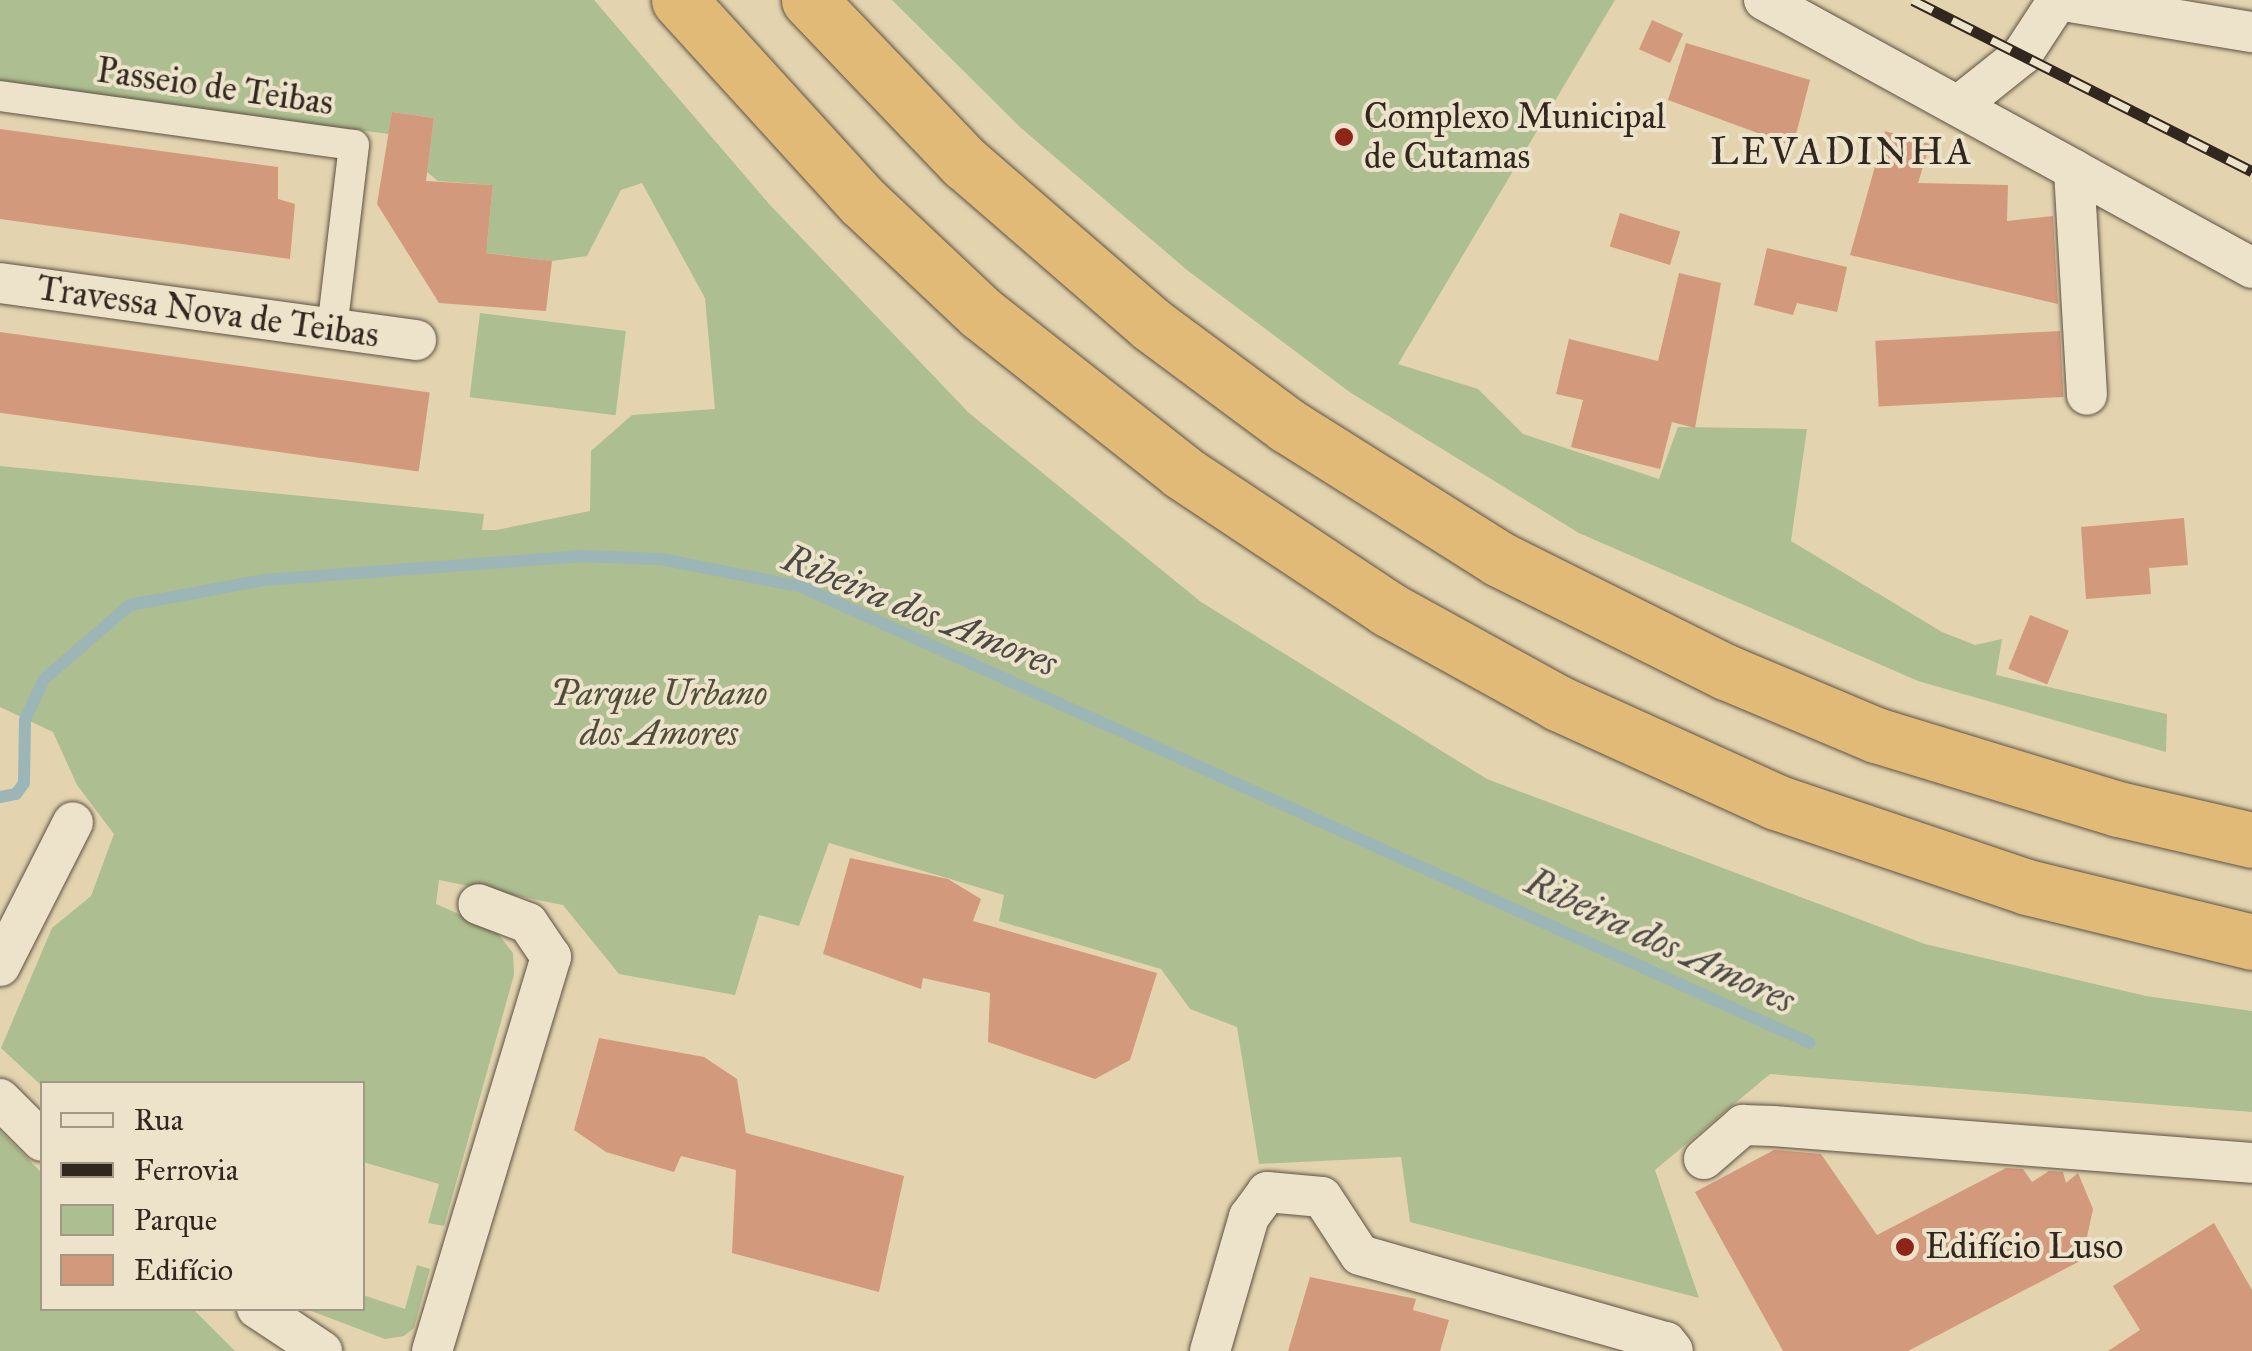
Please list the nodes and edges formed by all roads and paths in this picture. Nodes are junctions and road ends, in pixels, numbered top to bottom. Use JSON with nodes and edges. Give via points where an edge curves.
{"nodes":[{"id":1,"x":679,"y":0,"type":"edge"},
{"id":2,"x":809,"y":0,"type":"edge"},
{"id":3,"x":1764,"y":0,"type":"edge"},
{"id":4,"x":2078,"y":2,"type":"edge"},
{"id":5,"x":2252,"y":32,"type":"edge"},
{"id":6,"x":0,"y":96,"type":"edge"},
{"id":7,"x":1958,"y":106,"type":"junction"},
{"id":8,"x":2074,"y":170,"type":"junction"},
{"id":9,"x":2252,"y":268,"type":"edge"},
{"id":10,"x":0,"y":283,"type":"edge"},
{"id":11,"x":332,"y":329,"type":"junction"},
{"id":12,"x":416,"y":340,"type":"dead end"},
{"id":13,"x":2087,"y":395,"type":"dead end"},
{"id":14,"x":73,"y":822,"type":"dead end"},
{"id":15,"x":2252,"y":840,"type":"edge"},
{"id":16,"x":478,"y":904,"type":"dead end"},
{"id":17,"x":2252,"y":942,"type":"edge"},
{"id":18,"x":0,"y":966,"type":"edge"},
{"id":19,"x":0,"y":1099,"type":"edge"},
{"id":20,"x":40,"y":1139,"type":"edge"},
{"id":21,"x":1704,"y":1159,"type":"dead end"},
{"id":22,"x":2252,"y":1163,"type":"edge"},
{"id":23,"x":261,"y":1311,"type":"edge"},
{"id":24,"x":322,"y":1351,"type":"edge"},
{"id":25,"x":432,"y":1351,"type":"edge"},
{"id":26,"x":1210,"y":1351,"type":"edge"},
{"id":27,"x":1673,"y":1351,"type":"edge"}],
"edges":[{"from":1,"to":17,"type":"highway","via":[[862,202],[981,313],[1182,472],[1388,609],[1558,703],[1776,802],[2026,887]]},
{"from":2,"to":15,"type":"highway","via":[[964,163],[1152,325],[1288,426],[1485,551],[1650,637],[1876,735],[2118,809]]},
{"from":3,"to":7,"type":"street"},
{"from":4,"to":5,"type":"street"},
{"from":4,"to":7,"type":"street","via":[[2058,0],[2022,55]]},
{"from":6,"to":11,"type":"street","name":"Passeio de Teibas","via":[[354,144]]},
{"from":7,"to":8,"type":"street"},
{"from":8,"to":9,"type":"street"},
{"from":8,"to":13,"type":"street"},
{"from":10,"to":11,"type":"street","name":"Travessa Nova de Teibas"},
{"from":11,"to":12,"type":"street","name":"Travessa Nova de Teibas"},
{"from":14,"to":18,"type":"street"},
{"from":16,"to":25,"type":"street","via":[[528,923],[551,957]]},
{"from":19,"to":20,"type":"street"},
{"from":21,"to":22,"type":"street","via":[[1743,1126],[1772,1126]]},
{"from":23,"to":24,"type":"street"},
{"from":26,"to":27,"type":"street","via":[[1248,1217],[1267,1192],[1322,1197],[1360,1255],[1666,1342]]}]}
